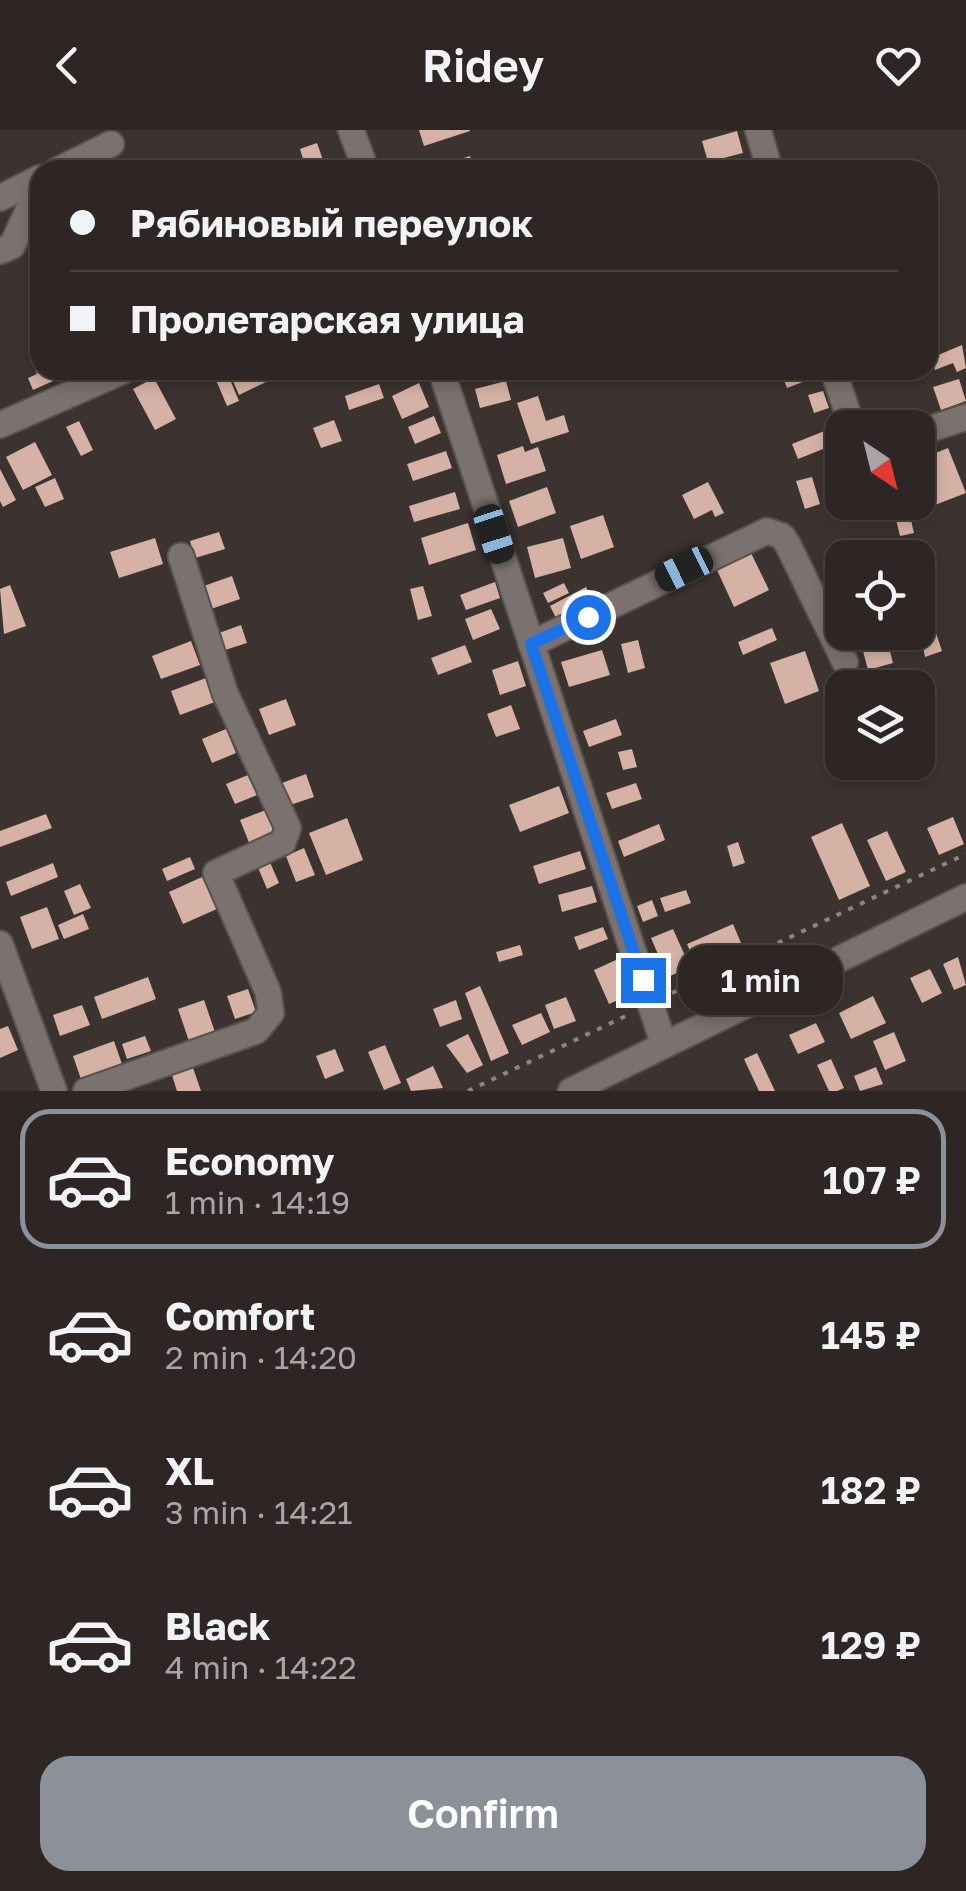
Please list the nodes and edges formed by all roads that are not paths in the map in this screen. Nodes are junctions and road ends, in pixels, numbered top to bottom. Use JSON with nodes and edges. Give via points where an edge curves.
{"nodes":[{"id":1,"x":352,"y":130,"type":"edge"},
{"id":2,"x":758,"y":130,"type":"edge"},
{"id":3,"x":111,"y":144,"type":"dead end"},
{"id":4,"x":78,"y":160,"type":"edge"},
{"id":5,"x":362,"y":160,"type":"edge"},
{"id":6,"x":767,"y":160,"type":"edge"},
{"id":7,"x":30,"y":194,"type":"edge"},
{"id":8,"x":0,"y":198,"type":"edge"},
{"id":9,"x":30,"y":203,"type":"edge"},
{"id":10,"x":0,"y":251,"type":"edge"},
{"id":11,"x":102,"y":380,"type":"edge"},
{"id":12,"x":444,"y":380,"type":"edge"},
{"id":13,"x":836,"y":380,"type":"edge"},
{"id":14,"x":847,"y":410,"type":"edge"},
{"id":15,"x":966,"y":417,"type":"edge"},
{"id":16,"x":0,"y":425,"type":"edge"},
{"id":17,"x":935,"y":427,"type":"edge"},
{"id":18,"x":182,"y":556,"type":"dead end"},
{"id":19,"x":531,"y":644,"type":"junction"},
{"id":20,"x":845,"y":662,"type":"dead end"},
{"id":21,"x":966,"y":897,"type":"edge"},
{"id":22,"x":0,"y":944,"type":"edge"},
{"id":23,"x":664,"y":1045,"type":"junction"},
{"id":24,"x":54,"y":1091,"type":"edge"},
{"id":25,"x":86,"y":1091,"type":"edge"},
{"id":26,"x":571,"y":1091,"type":"edge"}],
"edges":[{"from":1,"to":5,"type":"street"},
{"from":2,"to":6,"type":"street"},
{"from":3,"to":4,"type":"street"},
{"from":7,"to":8,"type":"street"},
{"from":9,"to":10,"type":"street","via":[[12,246]]},
{"from":11,"to":16,"type":"street"},
{"from":12,"to":19,"type":"street"},
{"from":13,"to":14,"type":"street"},
{"from":15,"to":17,"type":"street"},
{"from":18,"to":25,"type":"street","via":[[225,693],[288,828],[283,842],[216,873],[268,992],[271,1014],[256,1031]]},
{"from":19,"to":20,"type":"street","via":[[767,530],[788,545]]},
{"from":19,"to":23,"type":"street"},
{"from":21,"to":23,"type":"street"},
{"from":22,"to":24,"type":"street"},
{"from":23,"to":26,"type":"street"}]}
